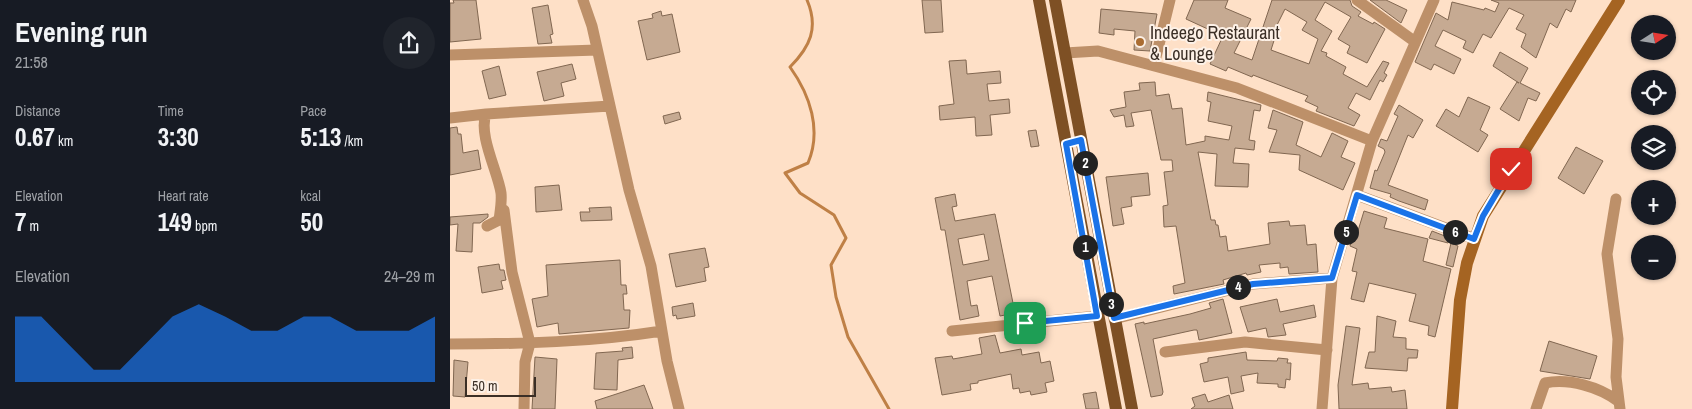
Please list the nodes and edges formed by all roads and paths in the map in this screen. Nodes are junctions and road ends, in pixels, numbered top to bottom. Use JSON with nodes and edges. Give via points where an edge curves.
{"nodes":[{"id":1,"x":583,"y":0,"type":"edge"},
{"id":2,"x":1039,"y":0,"type":"edge"},
{"id":3,"x":1055,"y":0,"type":"edge"},
{"id":4,"x":1170,"y":0,"type":"edge"},
{"id":5,"x":1357,"y":0,"type":"edge"},
{"id":6,"x":1434,"y":0,"type":"edge"},
{"id":7,"x":1619,"y":0,"type":"edge"},
{"id":8,"x":1414,"y":41,"type":"junction"},
{"id":9,"x":597,"y":50,"type":"junction"},
{"id":10,"x":1065,"y":53,"type":"junction"},
{"id":11,"x":450,"y":55,"type":"edge"},
{"id":12,"x":1154,"y":65,"type":"junction"},
{"id":13,"x":610,"y":106,"type":"junction"},
{"id":14,"x":486,"y":114,"type":"junction"},
{"id":15,"x":450,"y":118,"type":"edge"},
{"id":16,"x":1081,"y":140,"type":"junction"},
{"id":17,"x":1372,"y":141,"type":"junction"},
{"id":18,"x":1066,"y":144,"type":"junction"},
{"id":19,"x":501,"y":194,"type":"junction"},
{"id":20,"x":1357,"y":195,"type":"junction"},
{"id":21,"x":1616,"y":199,"type":"dead end"},
{"id":22,"x":487,"y":226,"type":"dead end"},
{"id":23,"x":1474,"y":239,"type":"junction"},
{"id":24,"x":1332,"y":278,"type":"junction"},
{"id":25,"x":1097,"y":316,"type":"junction"},
{"id":26,"x":1114,"y":318,"type":"junction"},
{"id":27,"x":662,"y":331,"type":"junction"},
{"id":28,"x":952,"y":331,"type":"dead end"},
{"id":29,"x":530,"y":343,"type":"junction"},
{"id":30,"x":450,"y":344,"type":"edge"},
{"id":31,"x":1327,"y":350,"type":"junction"},
{"id":32,"x":1165,"y":352,"type":"dead end"},
{"id":33,"x":1619,"y":405,"type":"edge"},
{"id":34,"x":524,"y":409,"type":"edge"},
{"id":35,"x":678,"y":409,"type":"edge"},
{"id":36,"x":1116,"y":409,"type":"edge"},
{"id":37,"x":1132,"y":409,"type":"edge"},
{"id":38,"x":1322,"y":409,"type":"edge"},
{"id":39,"x":1452,"y":409,"type":"edge"},
{"id":40,"x":1536,"y":409,"type":"edge"}],
"edges":[{"from":1,"to":9,"type":"street"},
{"from":2,"to":18,"type":"main road"},
{"from":3,"to":10,"type":"main road"},
{"from":4,"to":12,"type":"street"},
{"from":5,"to":8,"type":"street"},
{"from":6,"to":8,"type":"street"},
{"from":7,"to":23,"type":"main road","via":[[1511,169],[1483,216]]},
{"from":8,"to":17,"type":"street"},
{"from":9,"to":11,"type":"street"},
{"from":9,"to":13,"type":"street"},
{"from":10,"to":12,"type":"street","via":[[1098,51]]},
{"from":10,"to":16,"type":"main road"},
{"from":12,"to":17,"type":"street","via":[[1236,88]]},
{"from":13,"to":14,"type":"street"},
{"from":13,"to":27,"type":"street","via":[[650,266]]},
{"from":14,"to":15,"type":"street"},
{"from":14,"to":19,"type":"street","via":[[483,122]]},
{"from":16,"to":18,"type":"main road"},
{"from":16,"to":26,"type":"main road"},
{"from":17,"to":20,"type":"street"},
{"from":18,"to":25,"type":"main road"},
{"from":19,"to":22,"type":"street","via":[[499,220]]},
{"from":19,"to":29,"type":"street","via":[[512,272]]},
{"from":20,"to":23,"type":"street"},
{"from":20,"to":24,"type":"street"},
{"from":21,"to":33,"type":"street","via":[[1607,254],[1618,339],[1616,377]]},
{"from":23,"to":39,"type":"main road","via":[[1460,300]]},
{"from":24,"to":26,"type":"street","via":[[1253,284]]},
{"from":24,"to":31,"type":"street"},
{"from":25,"to":28,"type":"street"},
{"from":25,"to":36,"type":"main road"},
{"from":26,"to":37,"type":"main road"},
{"from":27,"to":29,"type":"street"},
{"from":27,"to":35,"type":"street"},
{"from":29,"to":30,"type":"street"},
{"from":29,"to":34,"type":"street","via":[[525,362]]},
{"from":31,"to":32,"type":"street","via":[[1245,342]]},
{"from":31,"to":38,"type":"street"},
{"from":33,"to":40,"type":"street","via":[[1593,387],[1554,381],[1545,383]]}]}
